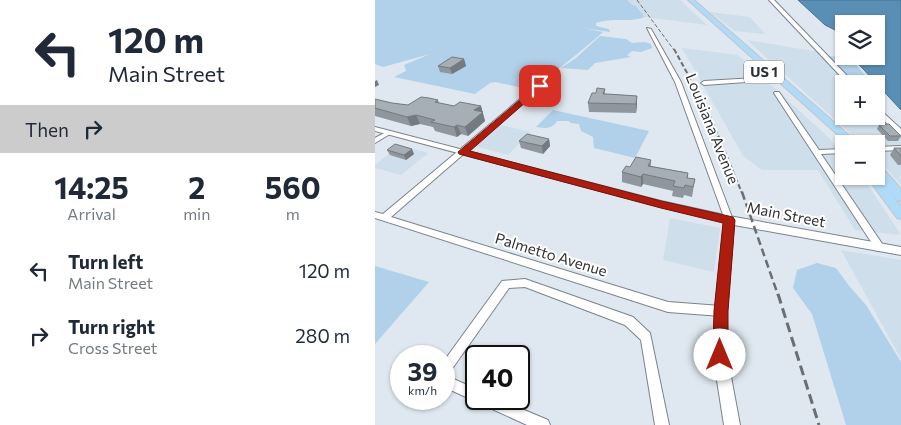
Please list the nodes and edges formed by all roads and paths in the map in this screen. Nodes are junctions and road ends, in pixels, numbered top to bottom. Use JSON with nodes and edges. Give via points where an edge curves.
{"nodes":[{"id":1,"x":685,"y":0,"type":"edge"},
{"id":2,"x":691,"y":0,"type":"edge"},
{"id":3,"x":771,"y":0,"type":"edge"},
{"id":4,"x":649,"y":29,"type":"dead end"},
{"id":5,"x":843,"y":75,"type":"edge"},
{"id":6,"x":776,"y":78,"type":"junction"},
{"id":7,"x":705,"y":83,"type":"dead end"},
{"id":8,"x":540,"y":86,"type":"dead end"},
{"id":9,"x":777,"y":93,"type":"dead end"},
{"id":10,"x":885,"y":117,"type":"edge"},
{"id":11,"x":375,"y":130,"type":"edge"},
{"id":12,"x":388,"y":133,"type":"junction"},
{"id":13,"x":901,"y":133,"type":"edge"},
{"id":14,"x":835,"y":135,"type":"edge"},
{"id":15,"x":844,"y":135,"type":"edge"},
{"id":16,"x":375,"y":141,"type":"edge"},
{"id":17,"x":901,"y":148,"type":"edge"},
{"id":18,"x":885,"y":149,"type":"edge"},
{"id":19,"x":835,"y":151,"type":"edge"},
{"id":20,"x":463,"y":152,"type":"junction"},
{"id":21,"x":817,"y":152,"type":"junction"},
{"id":22,"x":885,"y":178,"type":"edge"},
{"id":23,"x":879,"y":185,"type":"edge"},
{"id":24,"x":901,"y":197,"type":"edge"},
{"id":25,"x":901,"y":215,"type":"edge"},
{"id":26,"x":379,"y":216,"type":"edge"},
{"id":27,"x":729,"y":220,"type":"junction"},
{"id":28,"x":881,"y":248,"type":"junction"},
{"id":29,"x":901,"y":251,"type":"edge"},
{"id":30,"x":721,"y":311,"type":"junction"},
{"id":31,"x":455,"y":356,"type":"edge"},
{"id":32,"x":508,"y":410,"type":"edge"},
{"id":33,"x":543,"y":425,"type":"edge"},
{"id":34,"x":662,"y":425,"type":"edge"},
{"id":35,"x":732,"y":425,"type":"edge"}],
"edges":[{"from":1,"to":6,"type":"main road","number":"US 1","via":[[763,71]]},
{"from":2,"to":6,"type":"main road","number":"US 1"},
{"from":3,"to":5,"type":"street"},
{"from":4,"to":27,"type":"street","name":"Louisiana Avenue","via":[[678,82]]},
{"from":6,"to":7,"type":"street"},
{"from":6,"to":14,"type":"main road","number":"US 1"},
{"from":6,"to":15,"type":"main road","number":"US 1"},
{"from":8,"to":20,"type":"street"},
{"from":9,"to":21,"type":"street"},
{"from":10,"to":13,"type":"street"},
{"from":11,"to":12,"type":"street","name":"Main Street"},
{"from":12,"to":16,"type":"street"},
{"from":12,"to":20,"type":"street","name":"Main Street"},
{"from":17,"to":18,"type":"street"},
{"from":19,"to":21,"type":"street"},
{"from":20,"to":26,"type":"street"},
{"from":20,"to":27,"type":"street","name":"Main Street"},
{"from":21,"to":28,"type":"street"},
{"from":22,"to":24,"type":"main road"},
{"from":23,"to":25,"type":"main road"},
{"from":26,"to":30,"type":"street","name":"Palmetto Avenue","via":[[668,307]]},
{"from":27,"to":28,"type":"street","name":"Main Street"},
{"from":27,"to":30,"type":"street","name":"Louisiana Avenue"},
{"from":28,"to":29,"type":"street","name":"Main Street"},
{"from":30,"to":35,"type":"street","name":"Louisiana Avenue","via":[[720,355]]},
{"from":31,"to":34,"type":"street","via":[[506,284],[525,283],[629,321],[646,337]]},
{"from":32,"to":33,"type":"street"}]}
